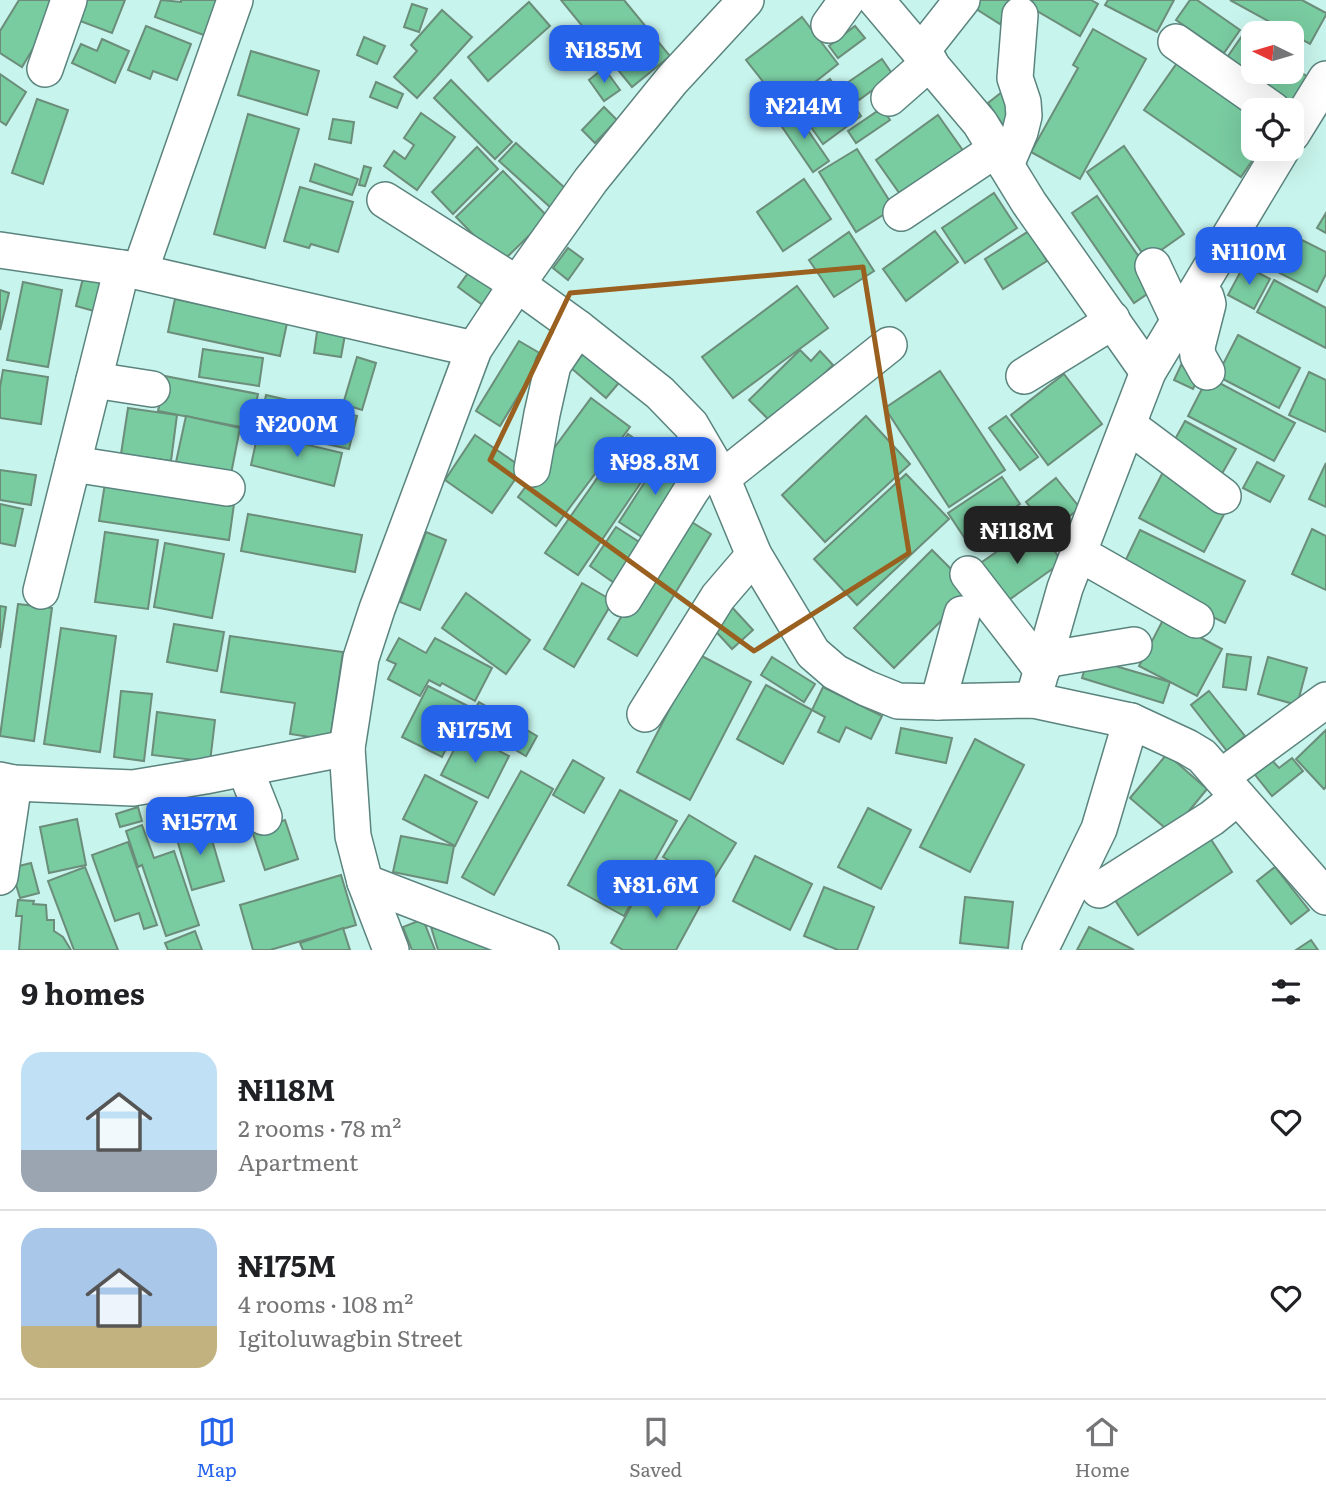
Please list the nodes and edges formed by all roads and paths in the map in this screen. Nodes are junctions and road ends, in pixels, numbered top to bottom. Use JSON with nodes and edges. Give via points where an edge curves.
{"nodes":[{"id":1,"x":69,"y":0,"type":"edge"},
{"id":2,"x":234,"y":0,"type":"edge"},
{"id":3,"x":746,"y":0,"type":"edge"},
{"id":4,"x":876,"y":0,"type":"edge"},
{"id":5,"x":962,"y":0,"type":"edge"},
{"id":6,"x":1020,"y":15,"type":"dead end"},
{"id":7,"x":1176,"y":42,"type":"dead end"},
{"id":8,"x":926,"y":57,"type":"junction"},
{"id":9,"x":45,"y":69,"type":"dead end"},
{"id":10,"x":1326,"y":79,"type":"edge"},
{"id":11,"x":890,"y":98,"type":"dead end"},
{"id":12,"x":1247,"y":98,"type":"edge"},
{"id":13,"x":1304,"y":107,"type":"edge"},
{"id":14,"x":1002,"y":158,"type":"junction"},
{"id":15,"x":1269,"y":161,"type":"edge"},
{"id":16,"x":385,"y":200,"type":"dead end"},
{"id":17,"x":901,"y":213,"type":"dead end"},
{"id":18,"x":0,"y":250,"type":"edge"},
{"id":19,"x":1153,"y":266,"type":"dead end"},
{"id":20,"x":131,"y":270,"type":"junction"},
{"id":21,"x":517,"y":284,"type":"junction"},
{"id":22,"x":1197,"y":291,"type":"junction"},
{"id":23,"x":1112,"y":319,"type":"junction"},
{"id":24,"x":1179,"y":321,"type":"junction"},
{"id":25,"x":578,"y":328,"type":"junction"},
{"id":26,"x":889,"y":345,"type":"dead end"},
{"id":27,"x":474,"y":349,"type":"junction"},
{"id":28,"x":1149,"y":372,"type":"junction"},
{"id":29,"x":1207,"y":372,"type":"dead end"},
{"id":30,"x":1024,"y":376,"type":"dead end"},
{"id":31,"x":94,"y":380,"type":"junction"},
{"id":32,"x":152,"y":389,"type":"dead end"},
{"id":33,"x":1128,"y":425,"type":"junction"},
{"id":34,"x":73,"y":464,"type":"junction"},
{"id":35,"x":533,"y":469,"type":"dead end"},
{"id":36,"x":716,"y":470,"type":"junction"},
{"id":37,"x":227,"y":488,"type":"dead end"},
{"id":38,"x":1223,"y":496,"type":"dead end"},
{"id":39,"x":1079,"y":551,"type":"junction"},
{"id":40,"x":754,"y":555,"type":"junction"},
{"id":41,"x":968,"y":574,"type":"dead end"},
{"id":42,"x":41,"y":591,"type":"dead end"},
{"id":43,"x":624,"y":599,"type":"dead end"},
{"id":44,"x":962,"y":614,"type":"dead end"},
{"id":45,"x":1196,"y":620,"type":"dead end"},
{"id":46,"x":1134,"y":645,"type":"dead end"},
{"id":47,"x":1040,"y":677,"type":"junction"},
{"id":48,"x":1326,"y":700,"type":"edge"},
{"id":49,"x":938,"y":702,"type":"junction"},
{"id":50,"x":645,"y":714,"type":"dead end"},
{"id":51,"x":1131,"y":721,"type":"junction"},
{"id":52,"x":347,"y":748,"type":"junction"},
{"id":53,"x":244,"y":769,"type":"junction"},
{"id":54,"x":7,"y":781,"type":"edge"},
{"id":55,"x":1230,"y":788,"type":"junction"},
{"id":56,"x":264,"y":817,"type":"dead end"},
{"id":57,"x":1,"y":870,"type":"edge"},
{"id":58,"x":365,"y":882,"type":"junction"},
{"id":59,"x":1321,"y":882,"type":"edge"},
{"id":60,"x":1099,"y":890,"type":"dead end"},
{"id":61,"x":391,"y":950,"type":"edge"},
{"id":62,"x":541,"y":950,"type":"edge"},
{"id":63,"x":1040,"y":950,"type":"edge"}],
"edges":[{"from":1,"to":9,"type":"street"},
{"from":2,"to":20,"type":"street"},
{"from":3,"to":21,"type":"street","via":[[672,80],[591,180]]},
{"from":4,"to":8,"type":"street"},
{"from":5,"to":8,"type":"street"},
{"from":6,"to":14,"type":"street","via":[[1016,78],[1024,116],[1020,132]]},
{"from":7,"to":12,"type":"street"},
{"from":8,"to":11,"type":"street"},
{"from":8,"to":14,"type":"street"},
{"from":10,"to":13,"type":"street"},
{"from":14,"to":17,"type":"street","via":[[985,156]]},
{"from":14,"to":23,"type":"street"},
{"from":15,"to":22,"type":"street"},
{"from":16,"to":21,"type":"street"},
{"from":18,"to":20,"type":"street"},
{"from":19,"to":24,"type":"street"},
{"from":20,"to":27,"type":"street"},
{"from":20,"to":31,"type":"street"},
{"from":21,"to":25,"type":"street"},
{"from":21,"to":27,"type":"street"},
{"from":22,"to":24,"type":"street"},
{"from":22,"to":29,"type":"street","via":[[1208,304],[1198,347]]},
{"from":23,"to":28,"type":"street"},
{"from":23,"to":30,"type":"street"},
{"from":24,"to":28,"type":"street"},
{"from":25,"to":35,"type":"street","via":[[553,365]]},
{"from":25,"to":36,"type":"street","via":[[660,393],[691,425]]},
{"from":26,"to":36,"type":"street"},
{"from":27,"to":52,"type":"street","via":[[361,658]]},
{"from":28,"to":33,"type":"street"},
{"from":31,"to":32,"type":"street"},
{"from":31,"to":34,"type":"street"},
{"from":33,"to":38,"type":"street"},
{"from":33,"to":39,"type":"street"},
{"from":34,"to":37,"type":"street"},
{"from":34,"to":42,"type":"street"},
{"from":36,"to":40,"type":"street"},
{"from":36,"to":43,"type":"street","via":[[691,491]]},
{"from":39,"to":45,"type":"street"},
{"from":39,"to":47,"type":"street"},
{"from":40,"to":49,"type":"street","via":[[813,653],[835,672],[898,701]]},
{"from":40,"to":50,"type":"street","via":[[718,597]]},
{"from":41,"to":47,"type":"street"},
{"from":44,"to":49,"type":"street"},
{"from":46,"to":47,"type":"street"},
{"from":47,"to":49,"type":"street"},
{"from":47,"to":51,"type":"street"},
{"from":48,"to":55,"type":"street"},
{"from":51,"to":55,"type":"street","via":[[1202,756]]},
{"from":51,"to":63,"type":"street","via":[[1099,829]]},
{"from":52,"to":53,"type":"street"},
{"from":52,"to":58,"type":"street","via":[[354,836]]},
{"from":53,"to":54,"type":"street","via":[[133,788]]},
{"from":53,"to":56,"type":"street"},
{"from":54,"to":57,"type":"street"},
{"from":55,"to":59,"type":"street"},
{"from":55,"to":60,"type":"street","via":[[1212,818]]},
{"from":58,"to":61,"type":"street"},
{"from":58,"to":62,"type":"street"}]}
